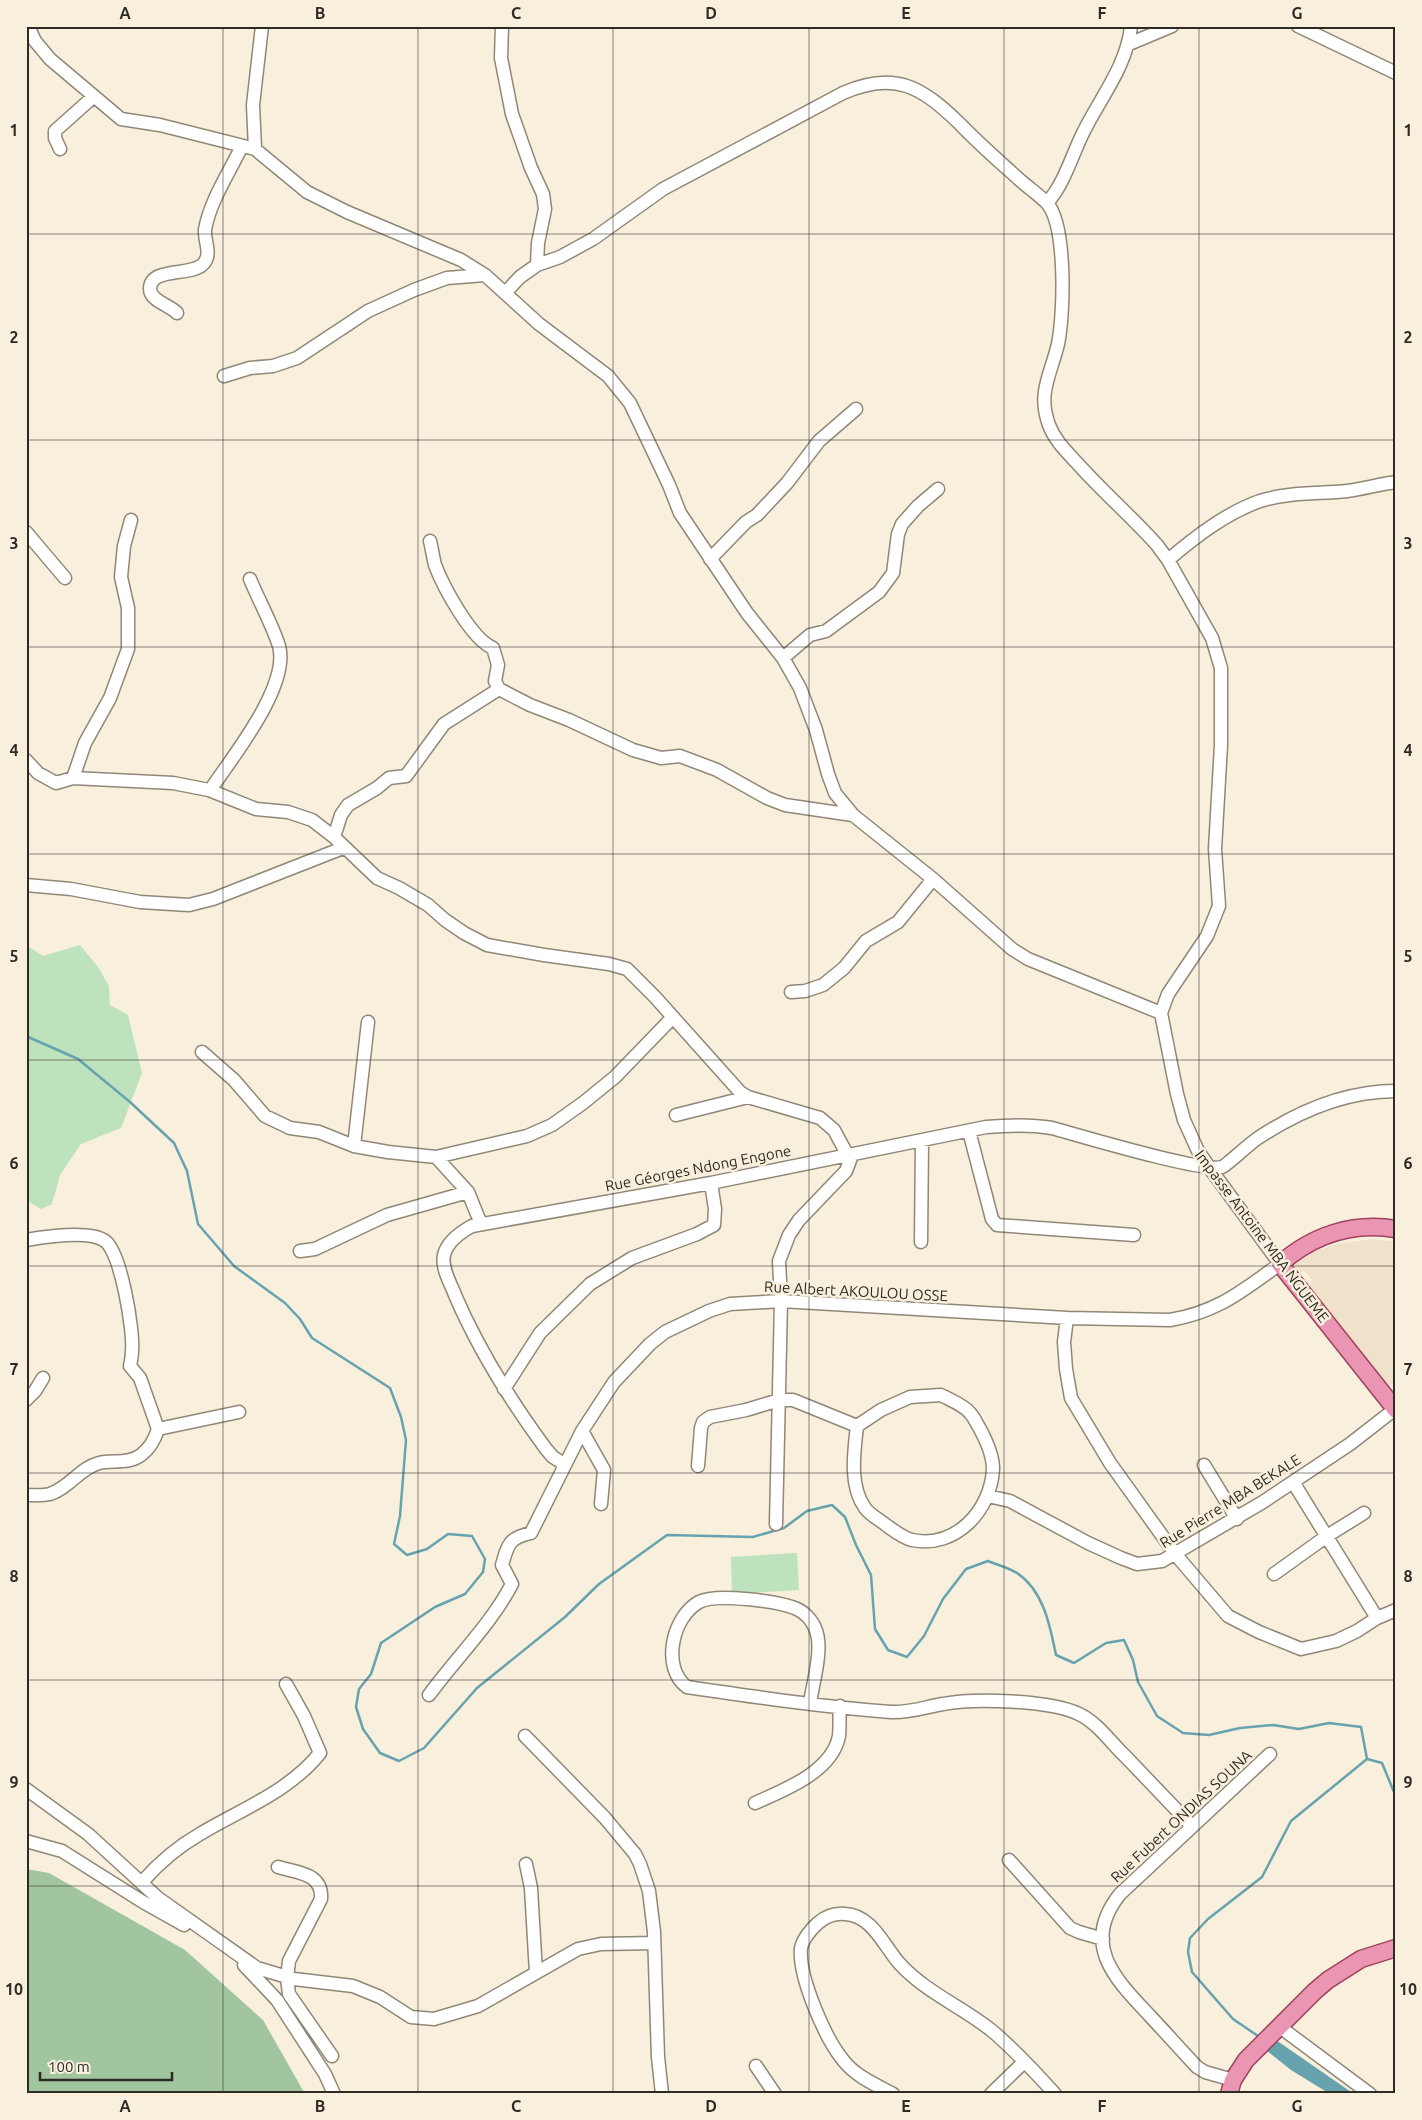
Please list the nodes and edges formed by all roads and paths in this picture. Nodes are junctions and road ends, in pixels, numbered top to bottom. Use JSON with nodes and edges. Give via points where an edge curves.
{"nodes":[{"id":1,"x":28,"y":26,"type":"edge"},
{"id":2,"x":262,"y":26,"type":"edge"},
{"id":3,"x":502,"y":26,"type":"edge"},
{"id":4,"x":1131,"y":26,"type":"edge"},
{"id":5,"x":1172,"y":26,"type":"edge"},
{"id":6,"x":1298,"y":26,"type":"edge"},
{"id":7,"x":1129,"y":44,"type":"junction"},
{"id":8,"x":1396,"y":73,"type":"edge"},
{"id":9,"x":93,"y":96,"type":"junction"},
{"id":10,"x":248,"y":148,"type":"junction"},
{"id":11,"x":60,"y":149,"type":"dead end"},
{"id":12,"x":1047,"y":203,"type":"junction"},
{"id":13,"x":537,"y":265,"type":"junction"},
{"id":14,"x":485,"y":275,"type":"junction"},
{"id":15,"x":506,"y":292,"type":"junction"},
{"id":16,"x":177,"y":313,"type":"dead end"},
{"id":17,"x":224,"y":376,"type":"dead end"},
{"id":18,"x":856,"y":409,"type":"dead end"},
{"id":19,"x":1396,"y":482,"type":"edge"},
{"id":20,"x":938,"y":489,"type":"dead end"},
{"id":21,"x":131,"y":520,"type":"dead end"},
{"id":22,"x":26,"y":532,"type":"edge"},
{"id":23,"x":430,"y":541,"type":"dead end"},
{"id":24,"x":710,"y":559,"type":"junction"},
{"id":25,"x":1168,"y":560,"type":"junction"},
{"id":26,"x":65,"y":578,"type":"dead end"},
{"id":27,"x":250,"y":579,"type":"dead end"},
{"id":28,"x":783,"y":658,"type":"junction"},
{"id":29,"x":498,"y":689,"type":"junction"},
{"id":30,"x":26,"y":760,"type":"edge"},
{"id":31,"x":73,"y":778,"type":"junction"},
{"id":32,"x":208,"y":790,"type":"junction"},
{"id":33,"x":853,"y":815,"type":"junction"},
{"id":34,"x":334,"y":838,"type":"junction"},
{"id":35,"x":343,"y":848,"type":"junction"},
{"id":36,"x":933,"y":879,"type":"junction"},
{"id":37,"x":26,"y":885,"type":"edge"},
{"id":38,"x":791,"y":992,"type":"dead end"},
{"id":39,"x":1162,"y":1013,"type":"junction"},
{"id":40,"x":673,"y":1017,"type":"junction"},
{"id":41,"x":368,"y":1022,"type":"dead end"},
{"id":42,"x":202,"y":1052,"type":"dead end"},
{"id":43,"x":1396,"y":1091,"type":"edge"},
{"id":44,"x":748,"y":1097,"type":"junction"},
{"id":45,"x":676,"y":1115,"type":"dead end"},
{"id":46,"x":969,"y":1130,"type":"junction"},
{"id":47,"x":922,"y":1140,"type":"junction"},
{"id":48,"x":354,"y":1146,"type":"junction"},
{"id":49,"x":850,"y":1155,"type":"junction"},
{"id":50,"x":436,"y":1157,"type":"junction"},
{"id":51,"x":1209,"y":1167,"type":"junction"},
{"id":52,"x":711,"y":1183,"type":"junction"},
{"id":53,"x":468,"y":1192,"type":"junction"},
{"id":54,"x":482,"y":1224,"type":"junction"},
{"id":55,"x":1396,"y":1229,"type":"edge"},
{"id":56,"x":1134,"y":1235,"type":"dead end"},
{"id":57,"x":26,"y":1240,"type":"edge"},
{"id":58,"x":921,"y":1242,"type":"dead end"},
{"id":59,"x":300,"y":1251,"type":"dead end"},
{"id":60,"x":1280,"y":1264,"type":"junction"},
{"id":61,"x":781,"y":1301,"type":"junction"},
{"id":62,"x":1067,"y":1318,"type":"junction"},
{"id":63,"x":43,"y":1378,"type":"dead end"},
{"id":64,"x":504,"y":1389,"type":"junction"},
{"id":65,"x":26,"y":1400,"type":"edge"},
{"id":66,"x":779,"y":1400,"type":"junction"},
{"id":67,"x":1396,"y":1410,"type":"edge"},
{"id":68,"x":239,"y":1412,"type":"dead end"},
{"id":69,"x":857,"y":1426,"type":"junction"},
{"id":70,"x":158,"y":1429,"type":"junction"},
{"id":71,"x":582,"y":1431,"type":"junction"},
{"id":72,"x":564,"y":1464,"type":"junction"},
{"id":73,"x":1204,"y":1465,"type":"dead end"},
{"id":74,"x":698,"y":1466,"type":"dead end"},
{"id":75,"x":1294,"y":1482,"type":"junction"},
{"id":76,"x":26,"y":1495,"type":"edge"},
{"id":77,"x":988,"y":1496,"type":"junction"},
{"id":78,"x":601,"y":1504,"type":"dead end"},
{"id":79,"x":1364,"y":1513,"type":"dead end"},
{"id":80,"x":1237,"y":1519,"type":"junction"},
{"id":81,"x":776,"y":1524,"type":"dead end"},
{"id":82,"x":1327,"y":1536,"type":"junction"},
{"id":83,"x":1176,"y":1555,"type":"junction"},
{"id":84,"x":1274,"y":1574,"type":"dead end"},
{"id":85,"x":1396,"y":1610,"type":"edge"},
{"id":86,"x":1376,"y":1618,"type":"junction"},
{"id":87,"x":286,"y":1684,"type":"dead end"},
{"id":88,"x":429,"y":1695,"type":"dead end"},
{"id":89,"x":810,"y":1703,"type":"junction"},
{"id":90,"x":840,"y":1706,"type":"junction"},
{"id":91,"x":525,"y":1736,"type":"dead end"},
{"id":92,"x":1270,"y":1754,"type":"dead end"},
{"id":93,"x":26,"y":1789,"type":"edge"},
{"id":94,"x":755,"y":1803,"type":"dead end"},
{"id":95,"x":1192,"y":1826,"type":"junction"},
{"id":96,"x":26,"y":1841,"type":"edge"},
{"id":97,"x":1009,"y":1860,"type":"dead end"},
{"id":98,"x":526,"y":1864,"type":"dead end"},
{"id":99,"x":278,"y":1867,"type":"dead end"},
{"id":100,"x":142,"y":1882,"type":"junction"},
{"id":101,"x":1103,"y":1939,"type":"junction"},
{"id":102,"x":654,"y":1943,"type":"junction"},
{"id":103,"x":1396,"y":1948,"type":"edge"},
{"id":104,"x":536,"y":1973,"type":"junction"},
{"id":105,"x":287,"y":1978,"type":"junction"},
{"id":106,"x":1277,"y":2029,"type":"junction"},
{"id":107,"x":332,"y":2056,"type":"dead end"},
{"id":108,"x":1024,"y":2062,"type":"junction"},
{"id":109,"x":756,"y":2066,"type":"dead end"},
{"id":110,"x":1231,"y":2087,"type":"edge"},
{"id":111,"x":334,"y":2094,"type":"edge"},
{"id":112,"x":662,"y":2094,"type":"edge"},
{"id":113,"x":775,"y":2094,"type":"edge"},
{"id":114,"x":893,"y":2094,"type":"edge"},
{"id":115,"x":991,"y":2094,"type":"edge"},
{"id":116,"x":1055,"y":2094,"type":"edge"},
{"id":117,"x":1370,"y":2094,"type":"edge"}],
"edges":[{"from":1,"to":9,"type":"street","via":[[50,59]]},
{"from":2,"to":10,"type":"street"},
{"from":3,"to":13,"type":"street","via":[[501,58],[512,114],[527,159],[544,194]]},
{"from":4,"to":7,"type":"street"},
{"from":5,"to":7,"type":"street"},
{"from":6,"to":8,"type":"street"},
{"from":7,"to":12,"type":"street","via":[[1058,189]]},
{"from":9,"to":10,"type":"street","via":[[121,119],[160,125]]},
{"from":9,"to":11,"type":"street","via":[[55,131]]},
{"from":10,"to":14,"type":"street","via":[[307,192],[461,260]]},
{"from":10,"to":16,"type":"street","via":[[211,210],[205,230],[208,252],[205,262],[195,270],[159,276],[151,284],[153,297]]},
{"from":12,"to":13,"type":"street","via":[[932,98],[898,83],[879,82],[843,93],[663,188],[593,239]]},
{"from":12,"to":25,"type":"street","via":[[1058,228],[1063,303],[1058,346],[1045,386],[1044,411],[1048,424],[1063,448],[1143,529]]},
{"from":13,"to":15,"type":"street"},
{"from":14,"to":15,"type":"street"},
{"from":14,"to":17,"type":"street","via":[[447,278],[414,290],[368,311],[297,358]]},
{"from":15,"to":24,"type":"street","via":[[539,324],[608,376],[621,390],[670,485],[680,513]]},
{"from":18,"to":24,"type":"street","via":[[819,441],[757,516],[746,522]]},
{"from":19,"to":25,"type":"street","via":[[1261,501],[1227,516]]},
{"from":20,"to":28,"type":"street","via":[[902,524],[893,573],[879,592],[826,631],[810,635]]},
{"from":21,"to":31,"type":"street","via":[[121,577],[128,608],[128,648],[110,698],[85,743]]},
{"from":22,"to":26,"type":"street"},
{"from":23,"to":29,"type":"street","via":[[436,565],[456,605],[484,644],[493,648],[498,665],[495,681]]},
{"from":24,"to":28,"type":"street"},
{"from":25,"to":39,"type":"street","via":[[1212,638],[1220,668],[1215,849],[1219,906],[1211,927],[1168,994]]},
{"from":27,"to":32,"type":"street","via":[[279,646],[281,664],[275,685],[257,721]]},
{"from":28,"to":33,"type":"street","via":[[800,688],[836,793]]},
{"from":29,"to":33,"type":"street","via":[[634,750],[661,758],[680,756],[717,770],[785,805]]},
{"from":29,"to":34,"type":"street","via":[[444,724],[406,776],[389,778],[348,805],[341,815]]},
{"from":30,"to":31,"type":"street","via":[[38,774],[56,783]]},
{"from":31,"to":32,"type":"street","via":[[173,783]]},
{"from":32,"to":34,"type":"street","via":[[256,809],[288,812],[312,820]]},
{"from":33,"to":36,"type":"street"},
{"from":34,"to":35,"type":"street"},
{"from":35,"to":37,"type":"street","via":[[214,899],[189,905],[140,902],[71,888]]},
{"from":35,"to":40,"type":"street","via":[[377,878],[428,905],[464,933],[487,945],[627,969]]},
{"from":36,"to":38,"type":"street","via":[[898,922],[866,940],[844,968],[823,985]]},
{"from":36,"to":39,"type":"street","via":[[1012,949],[1028,959]]},
{"from":39,"to":51,"type":"street","name":"Impasse Antoine MBA NGUEME","via":[[1184,1120],[1198,1152]]},
{"from":40,"to":44,"type":"street"},
{"from":40,"to":50,"type":"street","via":[[615,1077],[552,1125],[527,1136]]},
{"from":41,"to":48,"type":"street"},
{"from":42,"to":48,"type":"street","via":[[234,1080],[265,1116],[290,1128],[318,1132]]},
{"from":43,"to":51,"type":"street","via":[[1352,1096],[1289,1118],[1256,1139],[1222,1167]]},
{"from":44,"to":45,"type":"street"},
{"from":44,"to":49,"type":"street","via":[[820,1118],[834,1130]]},
{"from":46,"to":47,"type":"street","name":"Rue Géorges Ndong Engone"},
{"from":46,"to":51,"type":"street","name":"Rue Géorges Ndong Engone","via":[[1022,1124],[1052,1128]]},
{"from":46,"to":56,"type":"street","via":[[992,1219],[997,1224]]},
{"from":47,"to":49,"type":"street","name":"Rue Géorges Ndong Engone"},
{"from":47,"to":58,"type":"street"},
{"from":48,"to":50,"type":"street"},
{"from":49,"to":52,"type":"street","name":"Rue Géorges Ndong Engone"},
{"from":49,"to":61,"type":"street","via":[[846,1171],[789,1235],[779,1261]]},
{"from":50,"to":53,"type":"street"},
{"from":51,"to":60,"type":"street","name":"Impasse Antoine MBA NGUEME"},
{"from":52,"to":54,"type":"street","name":"Rue Géorges Ndong Engone"},
{"from":52,"to":64,"type":"street","via":[[714,1225],[632,1258],[590,1284],[540,1333]]},
{"from":53,"to":54,"type":"street"},
{"from":53,"to":59,"type":"street","via":[[387,1215],[315,1249]]},
{"from":54,"to":64,"type":"street","name":"Rue Géorges Ndong Engone","via":[[463,1231],[454,1239],[444,1256],[444,1265],[470,1329]]},
{"from":55,"to":60,"type":"main road","via":[[1340,1230],[1311,1242]]},
{"from":57,"to":70,"type":"street","via":[[53,1235],[90,1236],[105,1240],[110,1245],[130,1318],[130,1366],[140,1378]]},
{"from":60,"to":62,"type":"street","name":"Rue Albert AKOULOU OSSE","via":[[1219,1306],[1185,1318],[1149,1321]]},
{"from":60,"to":67,"type":"main road","name":"Impasse Antoine MBA NGUEME"},
{"from":61,"to":62,"type":"street","name":"Rue Albert AKOULOU OSSE"},
{"from":61,"to":66,"type":"street"},
{"from":61,"to":71,"type":"street","name":"Rue Albert AKOULOU OSSE","via":[[730,1304],[666,1332],[614,1382]]},
{"from":62,"to":83,"type":"street","via":[[1064,1342],[1072,1398],[1110,1463]]},
{"from":63,"to":65,"type":"street"},
{"from":64,"to":72,"type":"street","name":"Rue Géorges Ndong Engone","via":[[546,1449]]},
{"from":66,"to":69,"type":"street","via":[[793,1400]]},
{"from":66,"to":74,"type":"street","via":[[710,1417],[703,1422]]},
{"from":66,"to":81,"type":"street"},
{"from":67,"to":75,"type":"street","name":"Rue Pierre MBA BEKALE"},
{"from":68,"to":70,"type":"street"},
{"from":69,"to":77,"type":"street","via":[[881,1410],[910,1397],[941,1395],[970,1412],[986,1439],[993,1467]]},
{"from":69,"to":77,"type":"street","via":[[854,1454],[857,1491],[865,1509],[894,1531],[911,1540],[949,1536],[979,1513]]},
{"from":70,"to":76,"type":"street","via":[[141,1456],[99,1463],[59,1490]]},
{"from":71,"to":72,"type":"street","name":"Rue Albert AKOULOU OSSE"},
{"from":71,"to":78,"type":"street","via":[[604,1470]]},
{"from":72,"to":88,"type":"street","name":"Rue Albert AKOULOU OSSE","via":[[532,1533],[516,1536],[510,1542],[502,1565],[512,1584],[492,1618]]},
{"from":73,"to":80,"type":"street"},
{"from":75,"to":80,"type":"street","name":"Rue Pierre MBA BEKALE"},
{"from":75,"to":82,"type":"street"},
{"from":77,"to":83,"type":"street","name":"Rue Pierre MBA BEKALE","via":[[1010,1501],[1088,1543],[1137,1564],[1162,1561]]},
{"from":79,"to":82,"type":"street"},
{"from":80,"to":83,"type":"street","name":"Rue Pierre MBA BEKALE"},
{"from":82,"to":84,"type":"street"},
{"from":82,"to":86,"type":"street"},
{"from":83,"to":86,"type":"street","via":[[1228,1616],[1301,1649],[1336,1641]]},
{"from":85,"to":86,"type":"street"},
{"from":87,"to":100,"type":"street","via":[[320,1753],[270,1794],[186,1842]]},
{"from":89,"to":89,"type":"street","via":[[688,1687],[681,1682],[675,1673],[672,1657],[674,1639],[686,1613],[698,1602],[709,1598],[770,1601],[799,1610],[815,1627],[818,1638]]},
{"from":89,"to":90,"type":"street"},
{"from":90,"to":94,"type":"street","via":[[838,1737],[830,1758],[818,1770]]},
{"from":90,"to":95,"type":"street","via":[[893,1712],[984,1701],[1031,1704],[1078,1714],[1101,1731]]},
{"from":91,"to":102,"type":"street","via":[[605,1818],[635,1854],[649,1891]]},
{"from":92,"to":95,"type":"street","name":"Rue Fubert ONDIAS SOUNA"},
{"from":93,"to":100,"type":"street","via":[[83,1830]]},
{"from":95,"to":101,"type":"street","name":"Rue Fubert ONDIAS SOUNA","via":[[1112,1903]]},
{"from":96,"to":111,"type":"street","via":[[62,1851],[142,1902],[189,1927],[243,1965],[277,2000],[325,2074]]},
{"from":97,"to":101,"type":"street","via":[[1070,1928]]},
{"from":98,"to":104,"type":"street","via":[[531,1888]]},
{"from":99,"to":105,"type":"street","via":[[313,1877],[322,1889],[321,1900],[289,1961]]},
{"from":100,"to":105,"type":"street","via":[[158,1898],[249,1963]]},
{"from":101,"to":110,"type":"street","name":"Rue Fubert ONDIAS SOUNA","via":[[1114,1978],[1197,2066]]},
{"from":102,"to":104,"type":"street","via":[[601,1944],[578,1949]]},
{"from":102,"to":112,"type":"street"},
{"from":103,"to":106,"type":"main road","via":[[1371,1954],[1341,1971]]},
{"from":104,"to":105,"type":"street","via":[[478,2006],[434,2020],[411,2017],[380,1997],[353,1986]]},
{"from":105,"to":107,"type":"street","via":[[289,1994]]},
{"from":106,"to":110,"type":"main road","via":[[1246,2060]]},
{"from":106,"to":117,"type":"street"},
{"from":108,"to":114,"type":"street","via":[[990,2029],[922,1986],[890,1953],[870,1925],[845,1914],[833,1915],[814,1926],[802,1946],[801,1958],[818,2018],[844,2062]]},
{"from":108,"to":115,"type":"street"},
{"from":108,"to":116,"type":"street"},
{"from":109,"to":113,"type":"street"}]}
